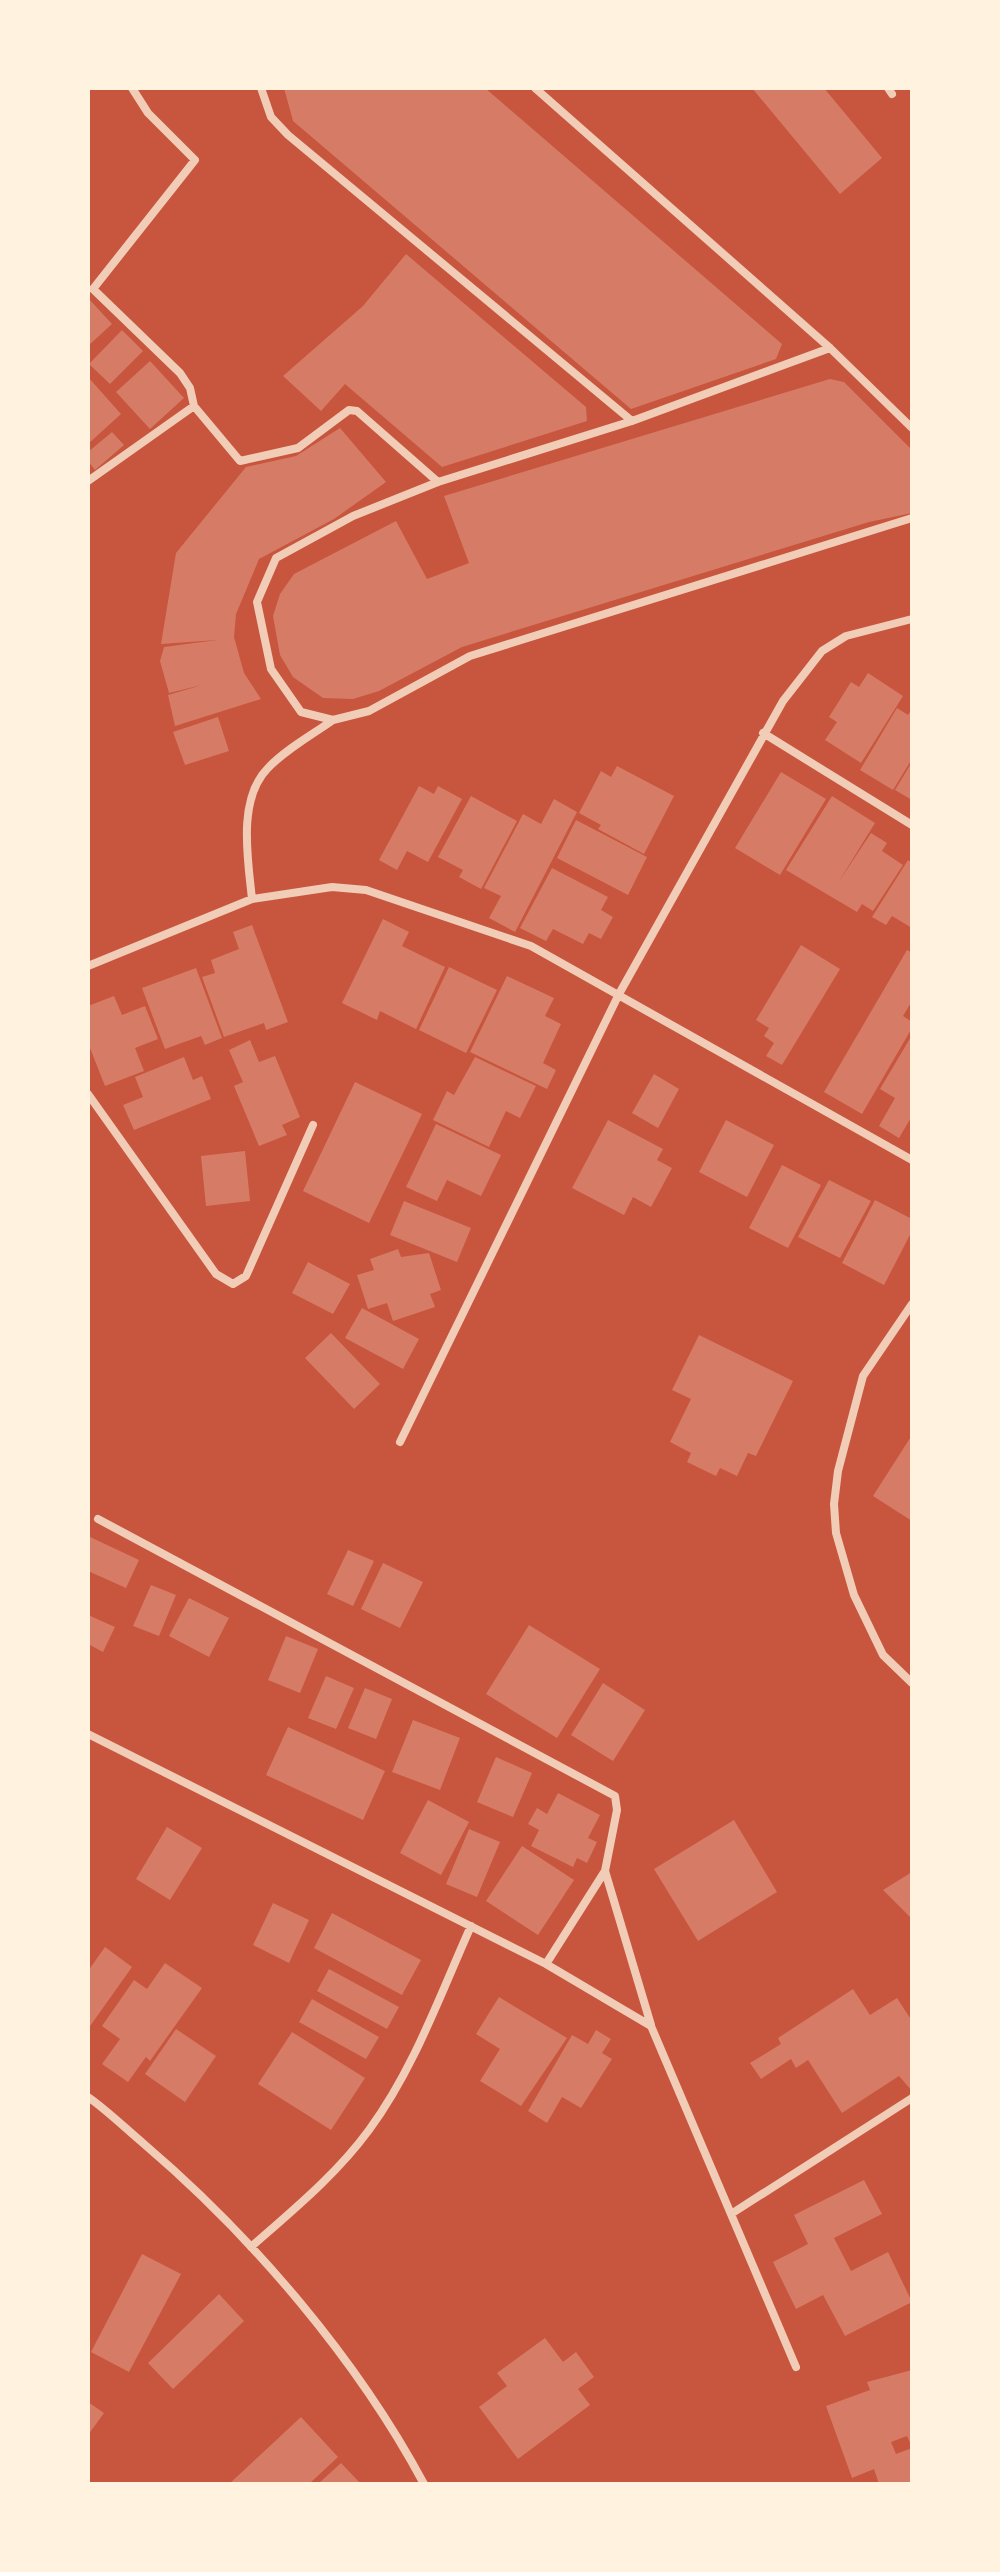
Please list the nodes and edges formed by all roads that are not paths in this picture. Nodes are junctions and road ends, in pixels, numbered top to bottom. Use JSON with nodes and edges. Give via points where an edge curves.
{"nodes":[{"id":1,"x":132,"y":88,"type":"edge"},
{"id":2,"x":261,"y":88,"type":"edge"},
{"id":3,"x":535,"y":88,"type":"edge"},
{"id":4,"x":91,"y":285,"type":"edge"},
{"id":5,"x":830,"y":348,"type":"junction"},
{"id":6,"x":194,"y":406,"type":"junction"},
{"id":7,"x":632,"y":421,"type":"junction"},
{"id":8,"x":912,"y":428,"type":"edge"},
{"id":9,"x":88,"y":481,"type":"edge"},
{"id":10,"x":438,"y":482,"type":"junction"},
{"id":11,"x":912,"y":518,"type":"edge"},
{"id":12,"x":912,"y":619,"type":"edge"},
{"id":13,"x":333,"y":720,"type":"junction"},
{"id":14,"x":763,"y":733,"type":"junction"},
{"id":15,"x":912,"y":825,"type":"edge"},
{"id":16,"x":252,"y":899,"type":"junction"},
{"id":17,"x":88,"y":966,"type":"edge"},
{"id":18,"x":619,"y":994,"type":"junction"},
{"id":19,"x":88,"y":1094,"type":"edge"},
{"id":20,"x":313,"y":1125,"type":"dead end"},
{"id":21,"x":912,"y":1160,"type":"edge"},
{"id":22,"x":912,"y":1304,"type":"edge"},
{"id":23,"x":400,"y":1442,"type":"dead end"},
{"id":24,"x":98,"y":1519,"type":"dead end"},
{"id":25,"x":912,"y":1683,"type":"edge"},
{"id":26,"x":88,"y":1734,"type":"edge"},
{"id":27,"x":605,"y":1871,"type":"junction"},
{"id":28,"x":471,"y":1926,"type":"junction"},
{"id":29,"x":546,"y":1964,"type":"junction"},
{"id":30,"x":651,"y":2026,"type":"junction"},
{"id":31,"x":88,"y":2097,"type":"edge"},
{"id":32,"x":912,"y":2098,"type":"edge"},
{"id":33,"x":731,"y":2214,"type":"junction"},
{"id":34,"x":251,"y":2247,"type":"junction"},
{"id":35,"x":796,"y":2367,"type":"dead end"},
{"id":36,"x":424,"y":2484,"type":"edge"}],
"edges":[{"from":1,"to":4,"type":"street","via":[[148,113],[195,160]]},
{"from":2,"to":7,"type":"street","via":[[271,117],[288,135]]},
{"from":3,"to":5,"type":"street"},
{"from":4,"to":6,"type":"street","via":[[180,373]]},
{"from":5,"to":7,"type":"street"},
{"from":5,"to":8,"type":"street"},
{"from":6,"to":9,"type":"street"},
{"from":6,"to":10,"type":"street","via":[[243,463],[298,448],[349,410],[357,411]]},
{"from":7,"to":10,"type":"street"},
{"from":10,"to":13,"type":"street","via":[[353,516],[276,558],[257,602],[271,669],[301,712]]},
{"from":11,"to":13,"type":"street","via":[[470,656],[369,711]]},
{"from":12,"to":14,"type":"street","via":[[846,636],[822,651]]},
{"from":13,"to":16,"type":"street","via":[[267,769],[251,800],[247,851]]},
{"from":14,"to":15,"type":"street"},
{"from":14,"to":18,"type":"street"},
{"from":16,"to":17,"type":"street"},
{"from":16,"to":18,"type":"street","via":[[332,887],[366,890],[531,946]]},
{"from":18,"to":21,"type":"street"},
{"from":18,"to":23,"type":"street"},
{"from":19,"to":20,"type":"street","via":[[216,1274],[233,1284],[246,1276]]},
{"from":22,"to":25,"type":"street","via":[[863,1376],[834,1504],[836,1533],[854,1595],[883,1655]]},
{"from":24,"to":27,"type":"street","via":[[612,1792],[617,1810]]},
{"from":26,"to":28,"type":"street"},
{"from":27,"to":29,"type":"street"},
{"from":27,"to":30,"type":"street"},
{"from":28,"to":29,"type":"street"},
{"from":28,"to":34,"type":"street","via":[[402,2080],[369,2130],[329,2178]]},
{"from":29,"to":30,"type":"street"},
{"from":30,"to":33,"type":"street"},
{"from":31,"to":34,"type":"street","via":[[182,2176]]},
{"from":32,"to":33,"type":"street"},
{"from":33,"to":35,"type":"street"},
{"from":34,"to":36,"type":"street","via":[[349,2366]]}]}
